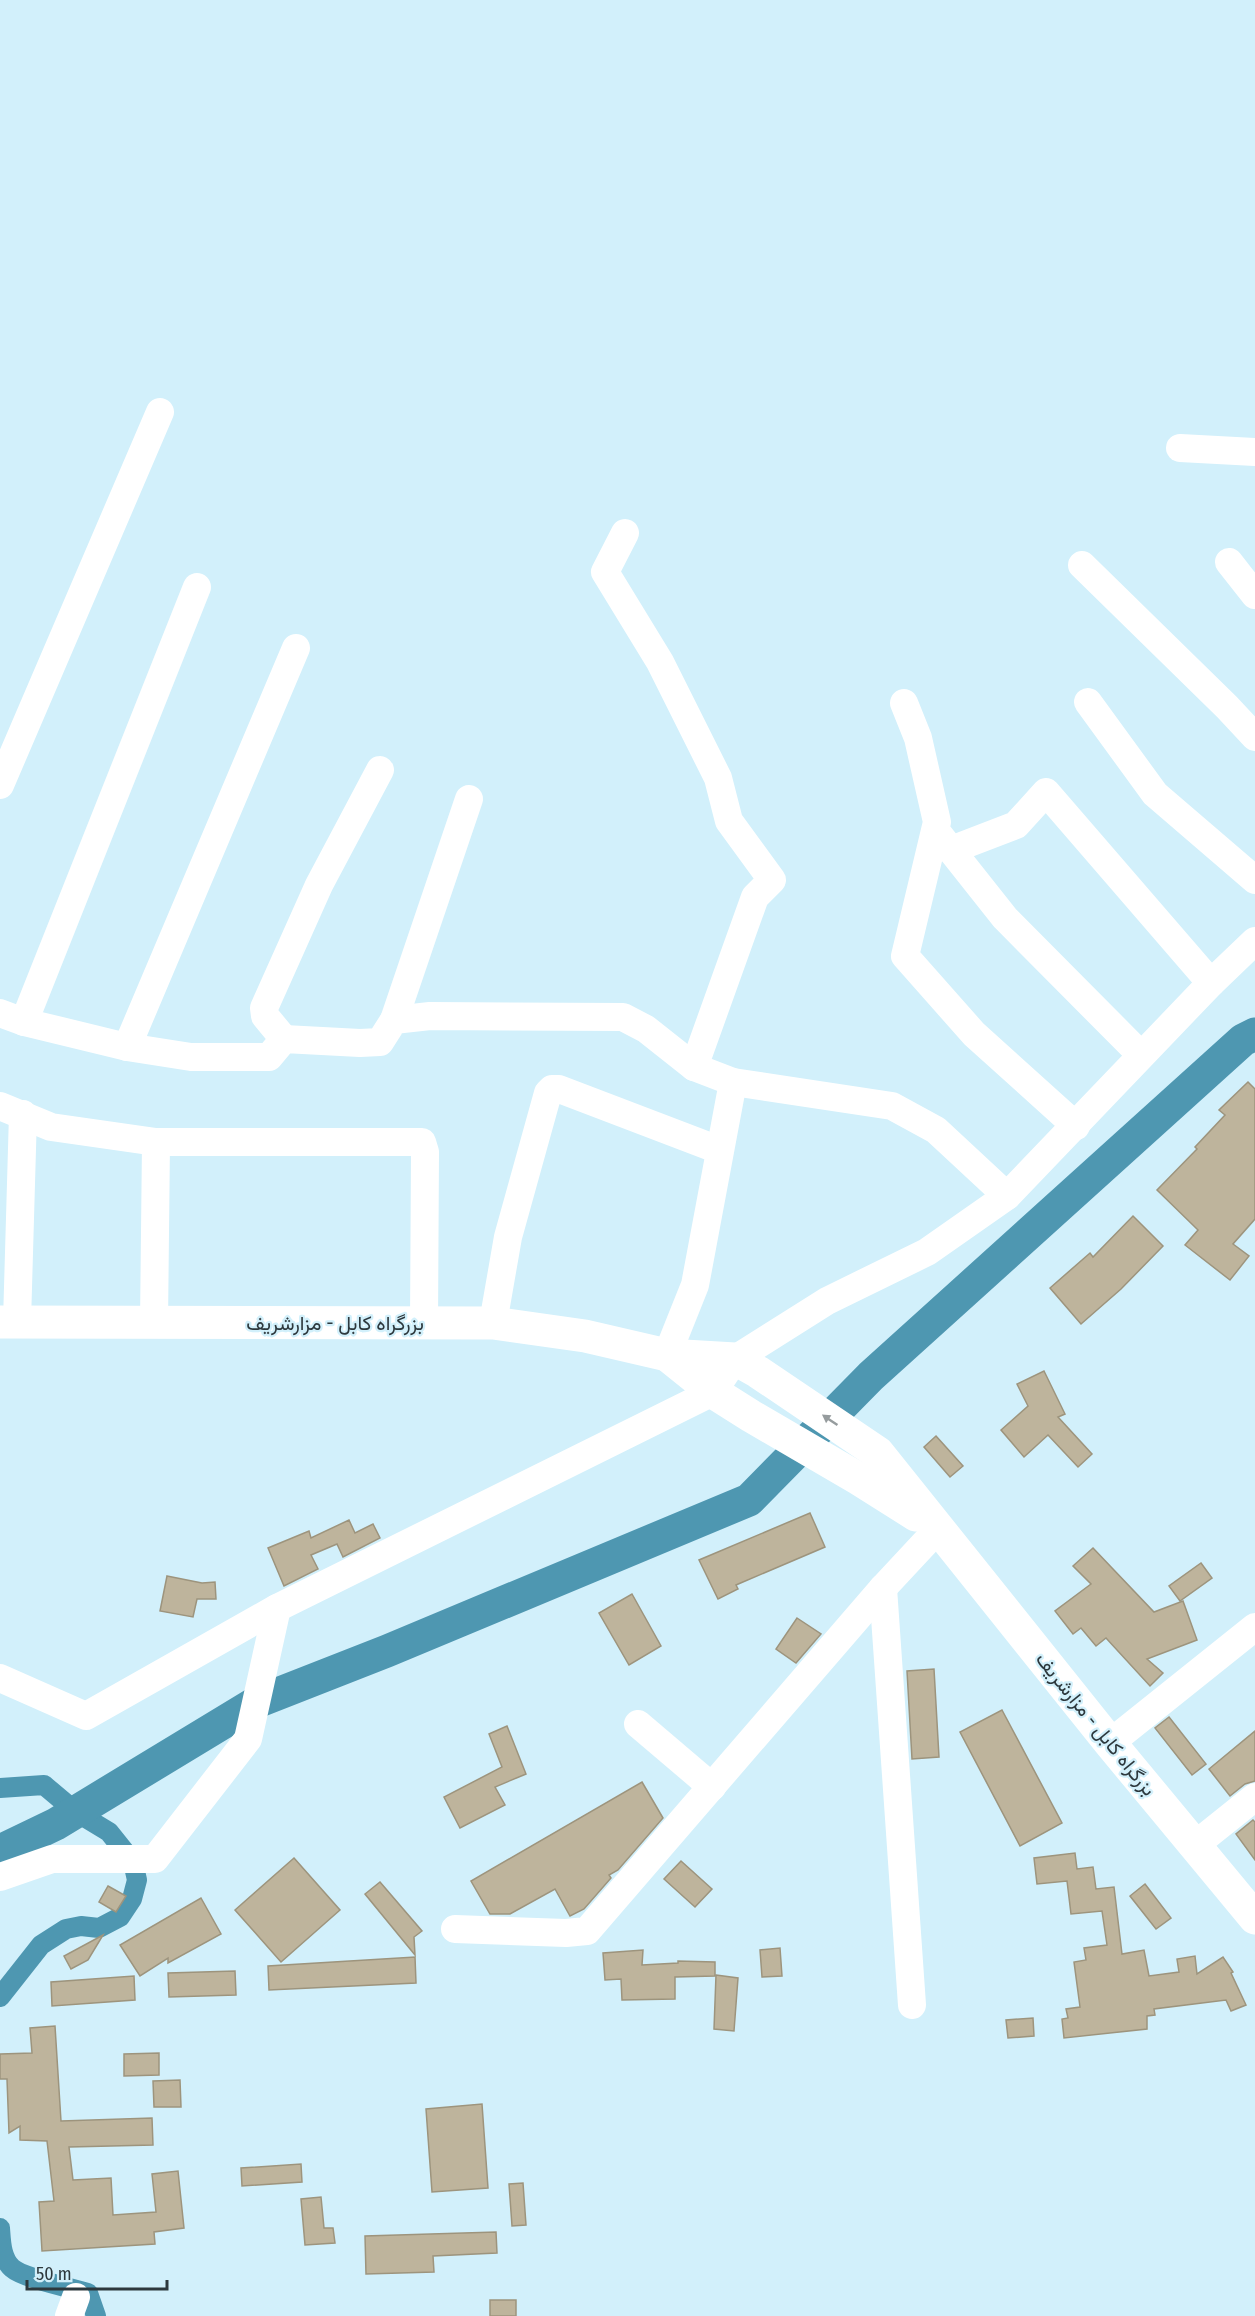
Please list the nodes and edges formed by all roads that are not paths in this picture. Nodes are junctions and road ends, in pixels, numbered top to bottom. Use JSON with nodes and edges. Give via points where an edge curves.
{"nodes":[{"id":1,"x":160,"y":412,"type":"dead end"},
{"id":2,"x":1180,"y":448,"type":"dead end"},
{"id":3,"x":1255,"y":452,"type":"edge"},
{"id":4,"x":625,"y":533,"type":"dead end"},
{"id":5,"x":1229,"y":562,"type":"dead end"},
{"id":6,"x":1082,"y":565,"type":"dead end"},
{"id":7,"x":197,"y":587,"type":"dead end"},
{"id":8,"x":1255,"y":595,"type":"edge"},
{"id":9,"x":296,"y":648,"type":"dead end"},
{"id":10,"x":1088,"y":702,"type":"dead end"},
{"id":11,"x":904,"y":703,"type":"dead end"},
{"id":12,"x":1255,"y":737,"type":"edge"},
{"id":13,"x":380,"y":770,"type":"dead end"},
{"id":14,"x":0,"y":785,"type":"edge"},
{"id":15,"x":469,"y":799,"type":"dead end"},
{"id":16,"x":943,"y":839,"type":"junction"},
{"id":17,"x":1255,"y":880,"type":"edge"},
{"id":18,"x":1255,"y":941,"type":"edge"},
{"id":19,"x":1211,"y":983,"type":"junction"},
{"id":20,"x":12,"y":1017,"type":"edge"},
{"id":21,"x":394,"y":1020,"type":"junction"},
{"id":22,"x":284,"y":1039,"type":"junction"},
{"id":23,"x":127,"y":1047,"type":"junction"},
{"id":24,"x":1141,"y":1055,"type":"junction"},
{"id":25,"x":694,"y":1067,"type":"junction"},
{"id":26,"x":733,"y":1082,"type":"junction"},
{"id":27,"x":12,"y":1110,"type":"edge"},
{"id":28,"x":1076,"y":1126,"type":"junction"},
{"id":29,"x":156,"y":1142,"type":"junction"},
{"id":30,"x":719,"y":1150,"type":"junction"},
{"id":31,"x":1007,"y":1196,"type":"junction"},
{"id":32,"x":8,"y":1322,"type":"edge"},
{"id":33,"x":154,"y":1323,"type":"junction"},
{"id":34,"x":424,"y":1323,"type":"junction"},
{"id":35,"x":493,"y":1323,"type":"junction"},
{"id":36,"x":667,"y":1355,"type":"junction"},
{"id":37,"x":746,"y":1365,"type":"junction"},
{"id":38,"x":713,"y":1392,"type":"junction"},
{"id":39,"x":938,"y":1529,"type":"junction"},
{"id":40,"x":883,"y":1588,"type":"junction"},
{"id":41,"x":277,"y":1608,"type":"junction"},
{"id":42,"x":1255,"y":1627,"type":"edge"},
{"id":43,"x":0,"y":1677,"type":"edge"},
{"id":44,"x":638,"y":1724,"type":"dead end"},
{"id":45,"x":1110,"y":1743,"type":"junction"},
{"id":46,"x":712,"y":1787,"type":"junction"},
{"id":47,"x":1255,"y":1797,"type":"edge"},
{"id":48,"x":1195,"y":1845,"type":"junction"},
{"id":49,"x":0,"y":1877,"type":"edge"},
{"id":50,"x":1255,"y":1916,"type":"edge"},
{"id":51,"x":455,"y":1929,"type":"dead end"},
{"id":52,"x":912,"y":2006,"type":"dead end"}],
"edges":[{"from":1,"to":14,"type":"street"},
{"from":2,"to":3,"type":"street"},
{"from":4,"to":25,"type":"street","via":[[606,572],[660,662],[718,778],[729,821],[772,880],[754,897]]},
{"from":5,"to":8,"type":"street"},
{"from":6,"to":12,"type":"street"},
{"from":7,"to":20,"type":"street"},
{"from":9,"to":23,"type":"street"},
{"from":10,"to":17,"type":"street","via":[[1155,794]]},
{"from":11,"to":16,"type":"street","via":[[918,738]]},
{"from":13,"to":22,"type":"street","via":[[319,885],[264,1008],[265,1016]]},
{"from":15,"to":21,"type":"street"},
{"from":16,"to":19,"type":"street","via":[[1016,825],[1046,792]]},
{"from":16,"to":24,"type":"street","via":[[1005,918]]},
{"from":16,"to":28,"type":"street","via":[[905,956],[974,1034]]},
{"from":18,"to":19,"type":"street"},
{"from":19,"to":24,"type":"street"},
{"from":20,"to":23,"type":"street"},
{"from":21,"to":22,"type":"street","via":[[380,1042]]},
{"from":21,"to":25,"type":"street","via":[[430,1016],[623,1017],[646,1029]]},
{"from":22,"to":23,"type":"street","via":[[269,1057],[191,1057]]},
{"from":24,"to":28,"type":"street"},
{"from":25,"to":26,"type":"street"},
{"from":26,"to":30,"type":"street"},
{"from":26,"to":31,"type":"street","via":[[892,1106],[936,1130]]},
{"from":27,"to":29,"type":"street","via":[[51,1127]]},
{"from":27,"to":32,"type":"street"},
{"from":28,"to":31,"type":"street"},
{"from":29,"to":33,"type":"street"},
{"from":29,"to":34,"type":"street","via":[[422,1142]]},
{"from":30,"to":35,"type":"street","via":[[552,1089],[508,1237]]},
{"from":30,"to":36,"type":"street","via":[[695,1285]]},
{"from":31,"to":37,"type":"street","via":[[927,1252],[827,1301]]},
{"from":32,"to":33,"type":"highway","name":"بزرگراه کابل - مزارشریف"},
{"from":33,"to":34,"type":"highway","name":"بزرگراه کابل - مزارشریف"},
{"from":34,"to":35,"type":"highway","name":"بزرگراه کابل - مزارشریف"},
{"from":35,"to":36,"type":"highway","name":"بزرگراه کابل - مزارشریف","via":[[585,1336]]},
{"from":36,"to":37,"type":"highway","name":"بزرگراه کابل - مزارشریف"},
{"from":36,"to":38,"type":"highway","name":"بزرگراه کابل - مزارشریف"},
{"from":37,"to":38,"type":"street"},
{"from":39,"to":37,"type":"highway","name":"بزرگراه کابل - مزارشریف","one_way":true,"via":[[878,1453]]},
{"from":38,"to":39,"type":"highway","name":"بزرگراه کابل - مزارشریف"},
{"from":38,"to":41,"type":"street"},
{"from":39,"to":40,"type":"street"},
{"from":39,"to":45,"type":"highway","name":"بزرگراه کابل - مزارشریف"},
{"from":40,"to":46,"type":"street"},
{"from":40,"to":52,"type":"street"},
{"from":41,"to":43,"type":"street","via":[[86,1716]]},
{"from":41,"to":49,"type":"street","via":[[249,1739],[155,1859],[52,1859]]},
{"from":42,"to":45,"type":"street"},
{"from":44,"to":46,"type":"street"},
{"from":45,"to":48,"type":"highway","name":"بزرگراه کابل - مزارشریف"},
{"from":46,"to":51,"type":"street","via":[[587,1931]]},
{"from":47,"to":48,"type":"street"},
{"from":48,"to":50,"type":"highway","name":"بزرگراه کابل - مزارشریف"}]}
